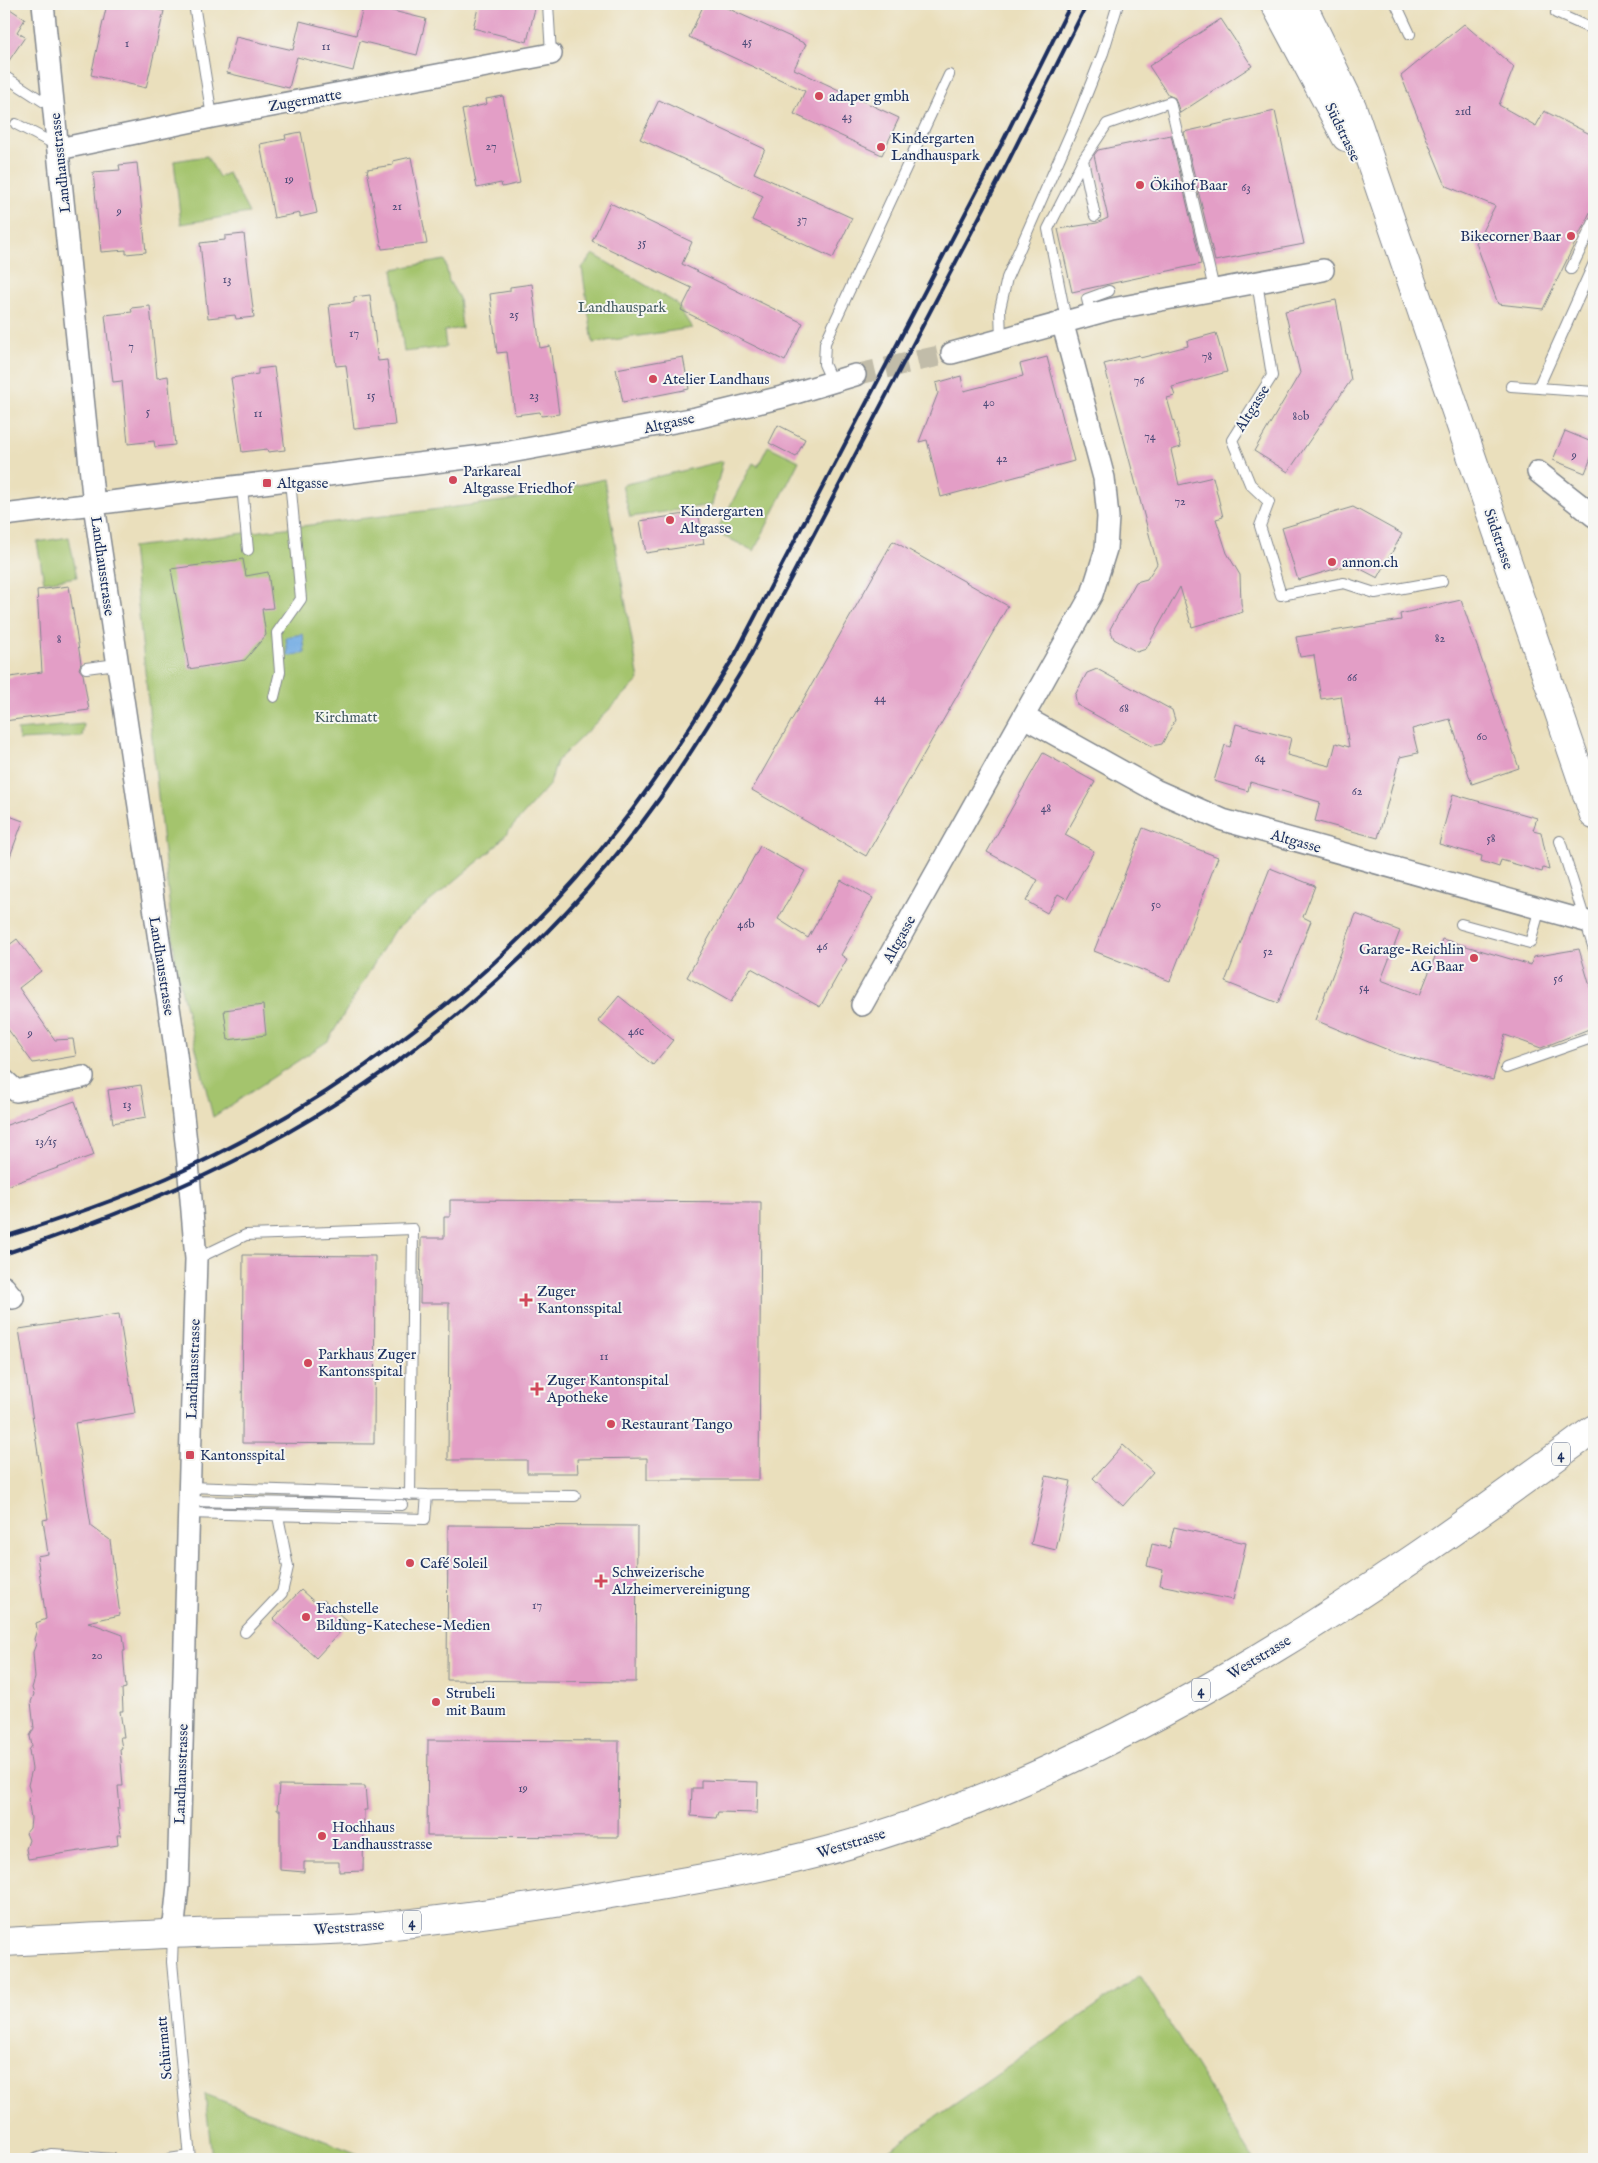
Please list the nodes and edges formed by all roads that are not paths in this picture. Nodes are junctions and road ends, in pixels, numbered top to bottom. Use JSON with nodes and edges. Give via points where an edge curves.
{"nodes":[{"id":1,"x":43,"y":4,"type":"edge"},
{"id":2,"x":194,"y":4,"type":"edge"},
{"id":3,"x":548,"y":4,"type":"edge"},
{"id":4,"x":1118,"y":4,"type":"edge"},
{"id":5,"x":1275,"y":4,"type":"edge"},
{"id":6,"x":1302,"y":4,"type":"edge"},
{"id":7,"x":1396,"y":4,"type":"edge"},
{"id":8,"x":1556,"y":13,"type":"dead end"},
{"id":9,"x":1594,"y":30,"type":"edge"},
{"id":10,"x":1410,"y":34,"type":"dead end"},
{"id":11,"x":551,"y":54,"type":"joint"},
{"id":12,"x":949,"y":75,"type":"dead end"},
{"id":13,"x":4,"y":76,"type":"edge"},
{"id":14,"x":55,"y":108,"type":"junction"},
{"id":15,"x":212,"y":117,"type":"junction"},
{"id":16,"x":16,"y":124,"type":"dead end"},
{"id":17,"x":59,"y":148,"type":"junction"},
{"id":18,"x":1083,"y":160,"type":"junction"},
{"id":19,"x":1095,"y":216,"type":"dead end"},
{"id":20,"x":1594,"y":222,"type":"edge"},
{"id":21,"x":1406,"y":262,"type":"junction"},
{"id":22,"x":1594,"y":263,"type":"edge"},
{"id":23,"x":1571,"y":269,"type":"dead end"},
{"id":24,"x":1323,"y":270,"type":"dead end"},
{"id":25,"x":1257,"y":282,"type":"junction"},
{"id":26,"x":1214,"y":290,"type":"junction"},
{"id":27,"x":1109,"y":291,"type":"dead end"},
{"id":28,"x":1091,"y":315,"type":"junction"},
{"id":29,"x":1064,"y":321,"type":"junction"},
{"id":30,"x":1001,"y":340,"type":"junction"},
{"id":31,"x":952,"y":353,"type":"tunnel mouth"},
{"id":32,"x":855,"y":375,"type":"tunnel mouth"},
{"id":33,"x":832,"y":382,"type":"junction"},
{"id":34,"x":1511,"y":386,"type":"dead end"},
{"id":35,"x":1538,"y":388,"type":"junction"},
{"id":36,"x":1594,"y":392,"type":"edge"},
{"id":37,"x":1538,"y":472,"type":"dead end"},
{"id":38,"x":290,"y":480,"type":"junction"},
{"id":39,"x":242,"y":486,"type":"junction"},
{"id":40,"x":94,"y":505,"type":"junction"},
{"id":41,"x":4,"y":515,"type":"edge"},
{"id":42,"x":1594,"y":516,"type":"edge"},
{"id":43,"x":248,"y":550,"type":"dead end"},
{"id":44,"x":1442,"y":581,"type":"dead end"},
{"id":45,"x":117,"y":664,"type":"junction"},
{"id":46,"x":86,"y":668,"type":"dead end"},
{"id":47,"x":274,"y":697,"type":"dead end"},
{"id":48,"x":1024,"y":717,"type":"junction"},
{"id":49,"x":1594,"y":816,"type":"edge"},
{"id":50,"x":1560,"y":841,"type":"dead end"},
{"id":51,"x":1540,"y":908,"type":"junction"},
{"id":52,"x":1585,"y":921,"type":"junction"},
{"id":53,"x":1462,"y":924,"type":"dead end"},
{"id":54,"x":1594,"y":949,"type":"edge"},
{"id":55,"x":862,"y":1005,"type":"dead end"},
{"id":56,"x":1594,"y":1037,"type":"edge"},
{"id":57,"x":1506,"y":1068,"type":"dead end"},
{"id":58,"x":83,"y":1077,"type":"dead end"},
{"id":59,"x":4,"y":1080,"type":"edge"},
{"id":60,"x":196,"y":1259,"type":"junction"},
{"id":61,"x":1594,"y":1429,"type":"edge"},
{"id":62,"x":410,"y":1495,"type":"junction"},
{"id":63,"x":427,"y":1495,"type":"junction"},
{"id":64,"x":575,"y":1496,"type":"dead end"},
{"id":65,"x":188,"y":1500,"type":"junction"},
{"id":66,"x":402,"y":1505,"type":"dead end"},
{"id":67,"x":278,"y":1516,"type":"junction"},
{"id":68,"x":245,"y":1632,"type":"dead end"},
{"id":69,"x":173,"y":1934,"type":"junction"},
{"id":70,"x":4,"y":1942,"type":"edge"},
{"id":71,"x":190,"y":2157,"type":"edge"},
{"id":72,"x":35,"y":2159,"type":"edge"},
{"id":73,"x":113,"y":2159,"type":"edge"},
{"id":74,"x":169,"y":2159,"type":"edge"}],
"edges":[{"from":1,"to":14,"type":"street","name":"Landhausstrasse"},
{"from":2,"to":15,"type":"lane"},
{"from":3,"to":11,"type":"lane"},
{"from":4,"to":30,"type":"lane","via":[[1103,54],[1078,116],[1007,278],[1000,309]]},
{"from":5,"to":21,"type":"main road","name":"Südstrasse","via":[[1337,119]]},
{"from":6,"to":21,"type":"main road","name":"Südstrasse","via":[[1352,107]]},
{"from":7,"to":10,"type":"lane"},
{"from":8,"to":9,"type":"lane"},
{"from":11,"to":15,"type":"street","name":"Zugermatte"},
{"from":12,"to":33,"type":"lane","via":[[825,343],[824,364]]},
{"from":13,"to":14,"type":"lane"},
{"from":14,"to":17,"type":"street","name":"Landhausstrasse"},
{"from":15,"to":17,"type":"street","name":"Zugermatte"},
{"from":16,"to":17,"type":"lane"},
{"from":17,"to":40,"type":"street","name":"Landhausstrasse"},
{"from":18,"to":19,"type":"lane"},
{"from":18,"to":26,"type":"lane","via":[[1107,124],[1170,102]]},
{"from":18,"to":29,"type":"lane","via":[[1048,229]]},
{"from":20,"to":23,"type":"lane"},
{"from":21,"to":49,"type":"main road","name":"Südstrasse"},
{"from":22,"to":35,"type":"lane"},
{"from":24,"to":25,"type":"street"},
{"from":25,"to":26,"type":"street"},
{"from":25,"to":44,"type":"lane","name":"Altgasse","via":[[1272,376],[1232,440],[1250,484],[1269,502],[1260,526],[1282,595],[1344,583],[1375,593]]},
{"from":26,"to":28,"type":"street"},
{"from":27,"to":28,"type":"lane","via":[[1087,299]]},
{"from":28,"to":29,"type":"street"},
{"from":29,"to":30,"type":"street"},
{"from":29,"to":48,"type":"street","name":"Altgasse","via":[[1104,478],[1108,517],[1106,549],[1092,594]]},
{"from":30,"to":31,"type":"street"},
{"from":32,"to":33,"type":"street","name":"Altgasse"},
{"from":33,"to":38,"type":"street","name":"Altgasse","via":[[754,405],[622,433],[499,454]]},
{"from":34,"to":35,"type":"lane"},
{"from":35,"to":36,"type":"lane"},
{"from":37,"to":42,"type":"street"},
{"from":38,"to":39,"type":"street","name":"Altgasse"},
{"from":38,"to":47,"type":"lane","via":[[300,599],[277,634],[280,672]]},
{"from":39,"to":40,"type":"street","name":"Altgasse"},
{"from":39,"to":43,"type":"lane"},
{"from":40,"to":41,"type":"street","name":"Altgasse"},
{"from":40,"to":45,"type":"street","name":"Landhausstrasse"},
{"from":45,"to":46,"type":"lane"},
{"from":45,"to":60,"type":"street","name":"Landhausstrasse","via":[[179,1079]]},
{"from":48,"to":51,"type":"street","name":"Altgasse","via":[[1155,790],[1224,820]]},
{"from":48,"to":55,"type":"street","name":"Altgasse"},
{"from":50,"to":52,"type":"lane"},
{"from":51,"to":52,"type":"street","name":"Altgasse"},
{"from":51,"to":53,"type":"lane","via":[[1530,944]]},
{"from":52,"to":54,"type":"lane"},
{"from":56,"to":57,"type":"lane"},
{"from":58,"to":59,"type":"street","via":[[16,1091]]},
{"from":60,"to":62,"type":"lane","via":[[246,1235],[413,1229]]},
{"from":60,"to":65,"type":"street","name":"Landhausstrasse"},
{"from":61,"to":69,"type":"main road","name":"Weststrasse","number":"4","via":[[1513,1489],[1357,1595],[1226,1676],[1058,1764],[914,1823],[831,1850],[740,1872],[549,1905],[362,1928]]},
{"from":62,"to":63,"type":"lane"},
{"from":62,"to":65,"type":"lane"},
{"from":63,"to":64,"type":"lane"},
{"from":63,"to":67,"type":"lane","via":[[425,1519]]},
{"from":65,"to":66,"type":"lane"},
{"from":65,"to":67,"type":"lane"},
{"from":65,"to":69,"type":"street","name":"Landhausstrasse","via":[[178,1885]]},
{"from":67,"to":68,"type":"lane","via":[[288,1567],[282,1593]]},
{"from":69,"to":70,"type":"main road","name":"Weststrasse","number":"4"},
{"from":69,"to":71,"type":"lane","name":"Schürmatt","via":[[172,1962]]},
{"from":71,"to":74,"type":"lane"},
{"from":72,"to":73,"type":"lane","via":[[51,2154]]}]}
